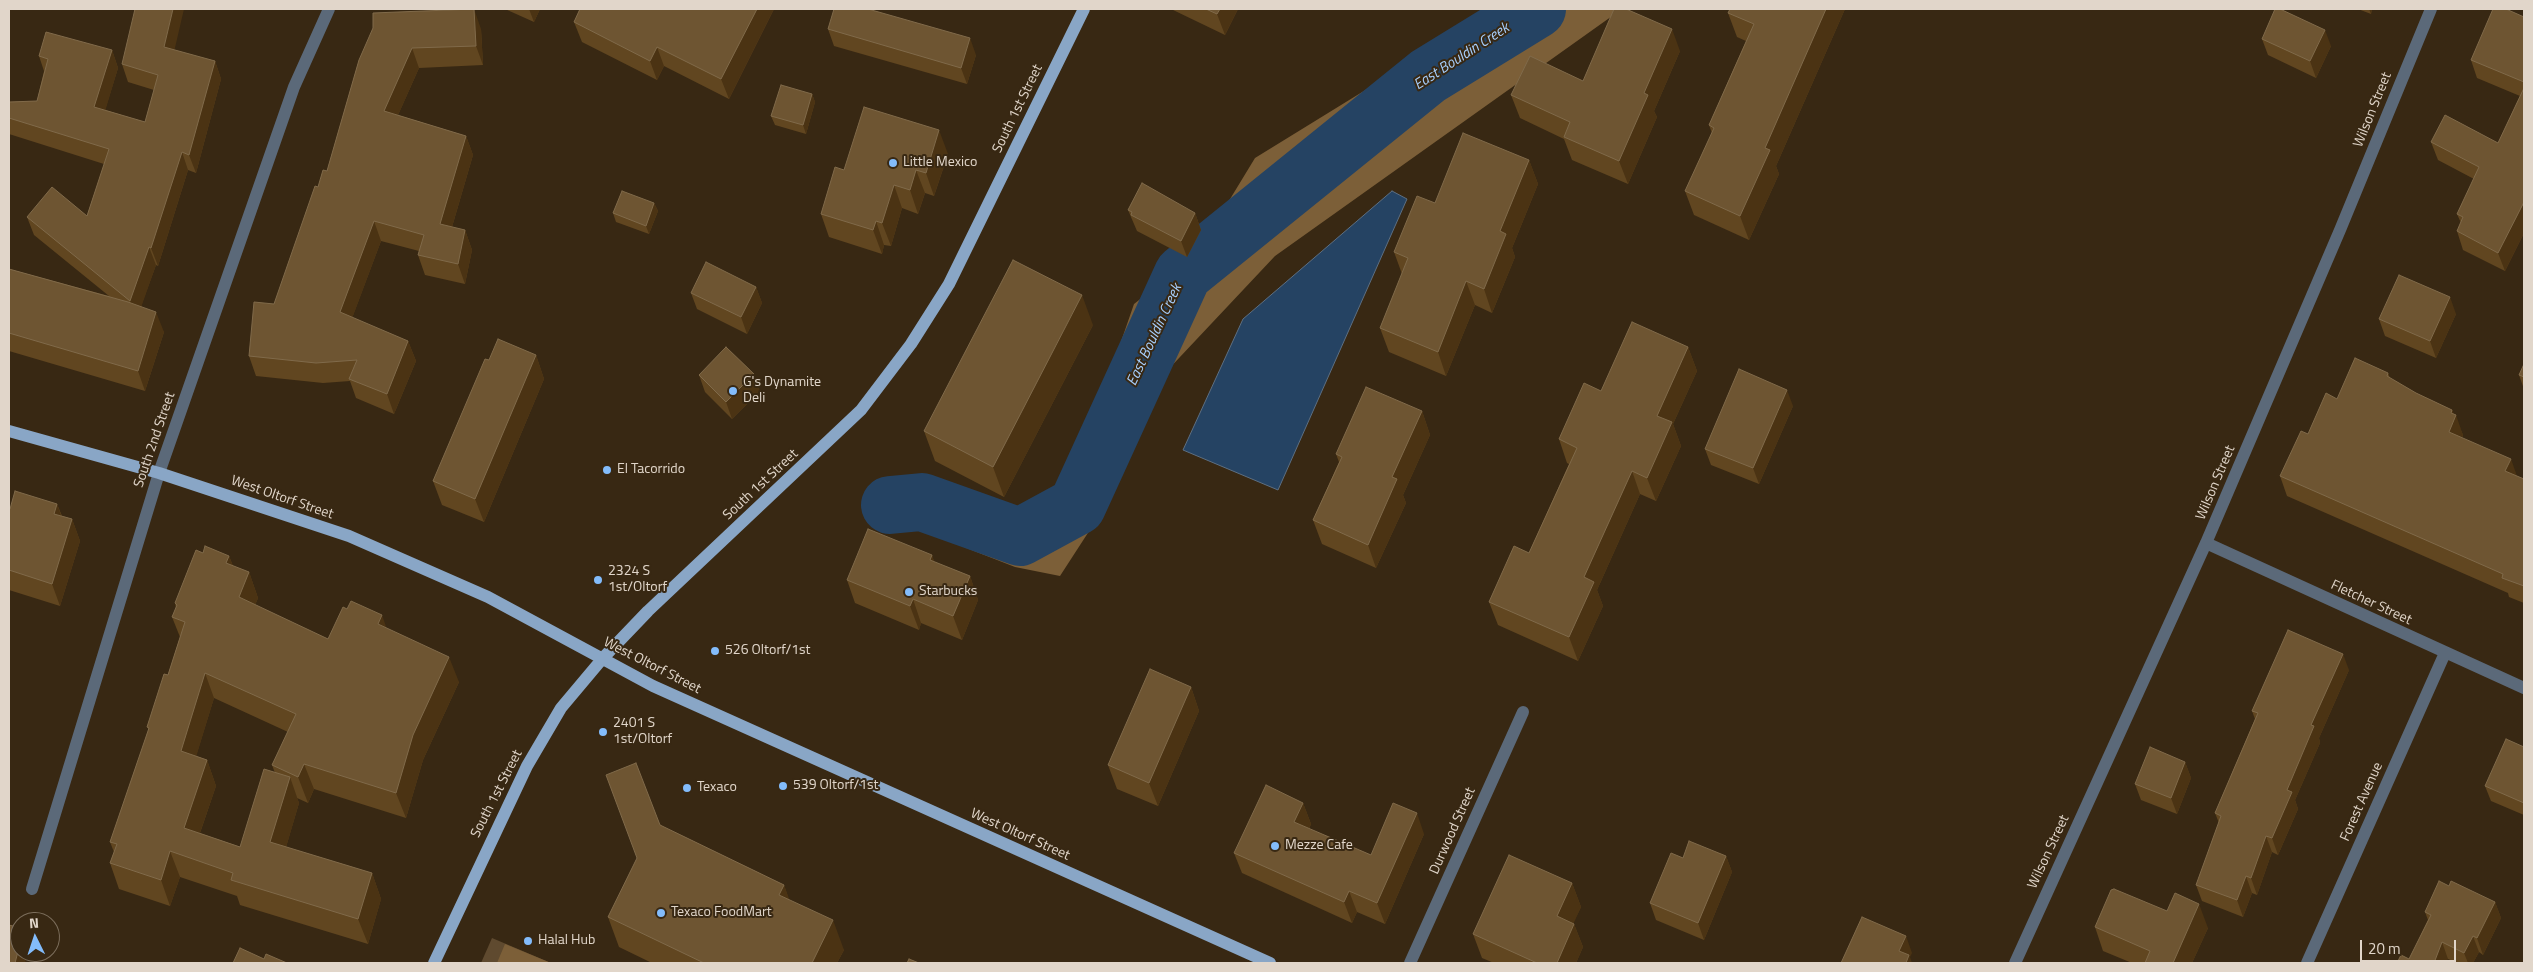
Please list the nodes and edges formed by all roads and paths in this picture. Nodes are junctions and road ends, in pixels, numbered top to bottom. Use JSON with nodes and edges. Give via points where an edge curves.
{"nodes":[{"id":1,"x":329,"y":9,"type":"edge"},
{"id":2,"x":1084,"y":9,"type":"edge"},
{"id":3,"x":2431,"y":9,"type":"edge"},
{"id":4,"x":9,"y":431,"type":"edge"},
{"id":5,"x":159,"y":473,"type":"junction"},
{"id":6,"x":2206,"y":543,"type":"junction"},
{"id":7,"x":2444,"y":653,"type":"junction"},
{"id":8,"x":603,"y":658,"type":"junction"},
{"id":9,"x":2524,"y":688,"type":"edge"},
{"id":10,"x":1523,"y":712,"type":"dead end"},
{"id":11,"x":32,"y":889,"type":"dead end"},
{"id":12,"x":434,"y":963,"type":"edge"},
{"id":13,"x":1270,"y":963,"type":"edge"},
{"id":14,"x":1410,"y":963,"type":"edge"},
{"id":15,"x":2015,"y":963,"type":"edge"},
{"id":16,"x":2307,"y":963,"type":"edge"}],
"edges":[{"from":1,"to":5,"type":"street","name":"South 2nd Street","via":[[294,87]]},
{"from":2,"to":8,"type":"main road","name":"South 1st Street","via":[[949,284],[911,344],[861,410],[648,611]]},
{"from":3,"to":6,"type":"street","name":"Wilson Street"},
{"from":4,"to":5,"type":"main road","name":"West Oltorf Street"},
{"from":5,"to":8,"type":"main road","name":"West Oltorf Street","via":[[349,536],[488,597]]},
{"from":5,"to":11,"type":"street","name":"South 2nd Street"},
{"from":6,"to":7,"type":"street","name":"Fletcher Street"},
{"from":6,"to":15,"type":"street","name":"Wilson Street"},
{"from":7,"to":9,"type":"street","name":"Fletcher Street"},
{"from":7,"to":16,"type":"street","name":"Forest Avenue"},
{"from":8,"to":12,"type":"main road","name":"South 1st Street","via":[[561,708],[527,766]]},
{"from":8,"to":13,"type":"main road","name":"West Oltorf Street","via":[[695,706]]},
{"from":10,"to":14,"type":"street","name":"Durwood Street"}]}
